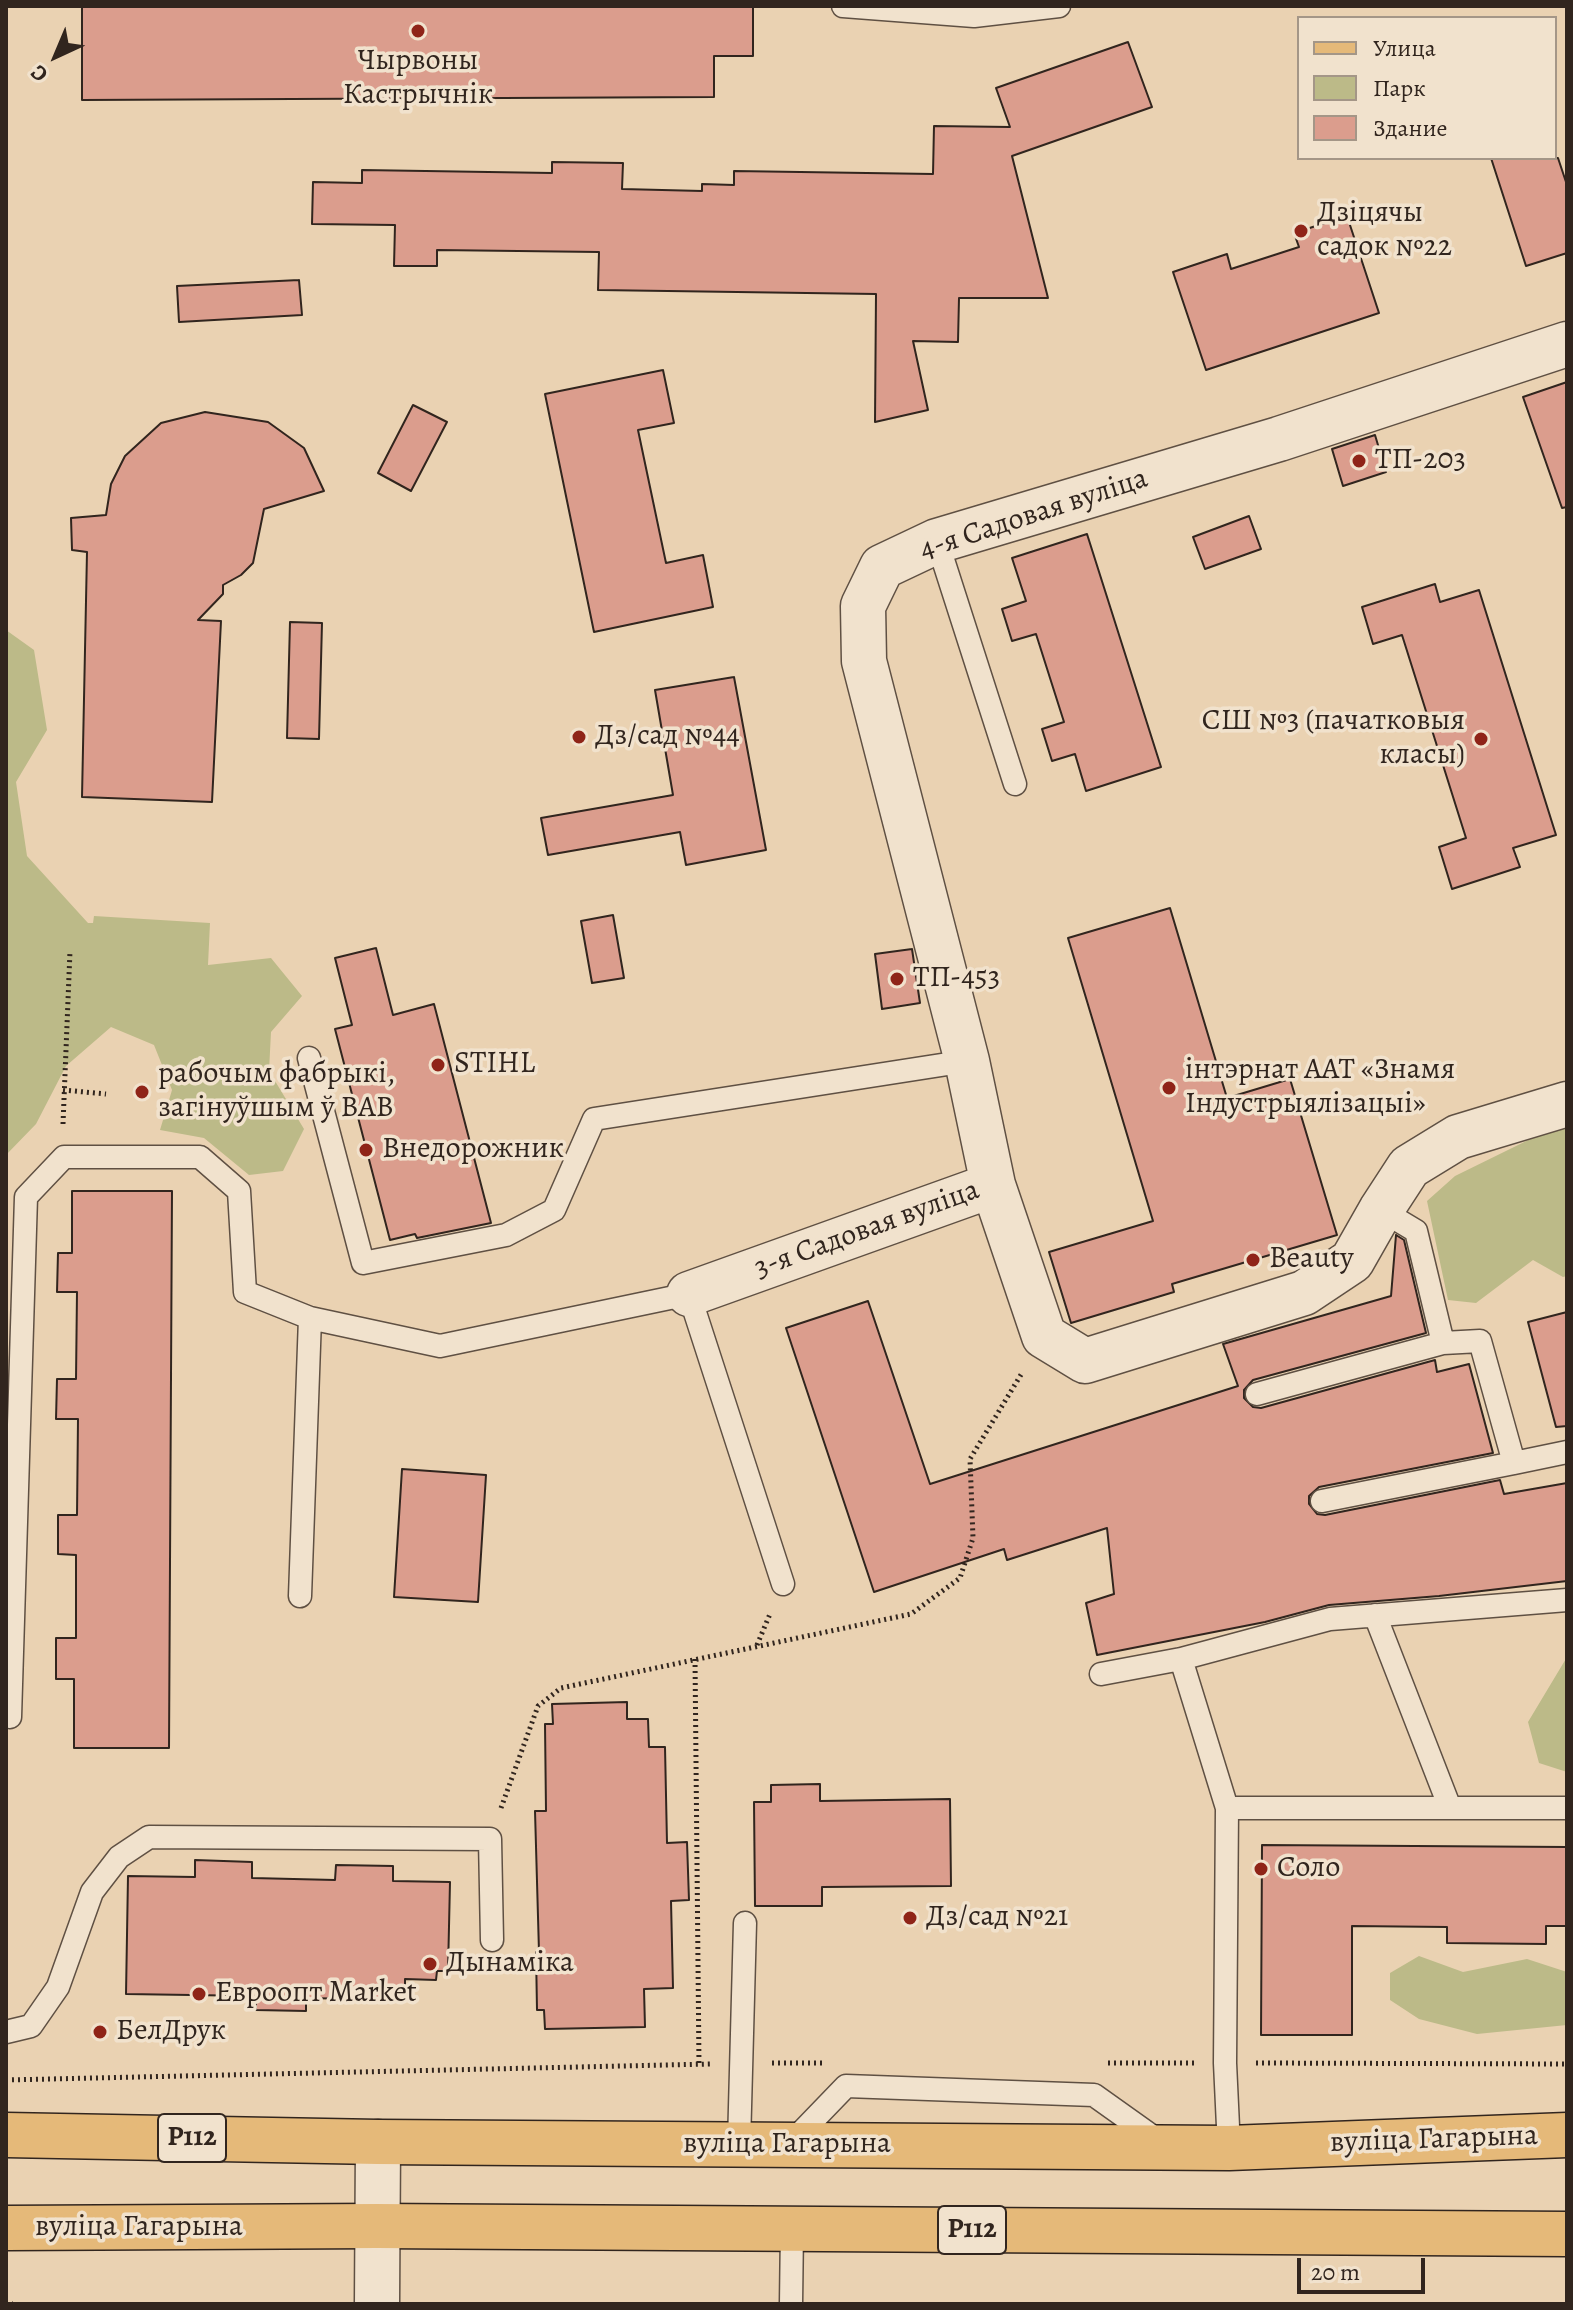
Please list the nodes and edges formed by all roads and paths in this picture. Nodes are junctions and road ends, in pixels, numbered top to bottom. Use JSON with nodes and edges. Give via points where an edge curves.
{"nodes":[{"id":1,"x":843,"y":6,"type":"edge"},
{"id":2,"x":1059,"y":6,"type":"edge"},
{"id":3,"x":1567,"y":344,"type":"edge"},
{"id":4,"x":937,"y":541,"type":"junction"},
{"id":5,"x":1015,"y":784,"type":"dead end"},
{"id":6,"x":70,"y":951,"type":"dead end"},
{"id":7,"x":309,"y":1058,"type":"dead end"},
{"id":8,"x":967,"y":1061,"type":"junction"},
{"id":9,"x":63,"y":1090,"type":"junction"},
{"id":10,"x":106,"y":1094,"type":"dead end"},
{"id":11,"x":1567,"y":1104,"type":"edge"},
{"id":12,"x":64,"y":1157,"type":"junction"},
{"id":13,"x":993,"y":1185,"type":"junction"},
{"id":14,"x":1381,"y":1210,"type":"junction"},
{"id":15,"x":689,"y":1294,"type":"junction"},
{"id":16,"x":310,"y":1318,"type":"junction"},
{"id":17,"x":1443,"y":1343,"type":"junction"},
{"id":18,"x":1257,"y":1394,"type":"dead end"},
{"id":19,"x":1567,"y":1452,"type":"edge"},
{"id":20,"x":1514,"y":1463,"type":"junction"},
{"id":21,"x":1322,"y":1501,"type":"dead end"},
{"id":22,"x":783,"y":1584,"type":"dead end"},
{"id":23,"x":300,"y":1596,"type":"dead end"},
{"id":24,"x":1567,"y":1600,"type":"edge"},
{"id":25,"x":1375,"y":1615,"type":"junction"},
{"id":26,"x":695,"y":1659,"type":"dead end"},
{"id":27,"x":1181,"y":1659,"type":"junction"},
{"id":28,"x":1101,"y":1674,"type":"dead end"},
{"id":29,"x":10,"y":1717,"type":"dead end"},
{"id":30,"x":1227,"y":1808,"type":"junction"},
{"id":31,"x":1450,"y":1808,"type":"junction"},
{"id":32,"x":1567,"y":1808,"type":"edge"},
{"id":33,"x":745,"y":1923,"type":"dead end"},
{"id":34,"x":492,"y":1940,"type":"dead end"},
{"id":35,"x":6,"y":2032,"type":"edge"},
{"id":36,"x":741,"y":2063,"type":"junction"},
{"id":37,"x":834,"y":2063,"type":"dead end"},
{"id":38,"x":1100,"y":2063,"type":"dead end"},
{"id":39,"x":1225,"y":2063,"type":"junction"},
{"id":40,"x":1567,"y":2064,"type":"edge"},
{"id":41,"x":699,"y":2065,"type":"junction"},
{"id":42,"x":6,"y":2080,"type":"edge"},
{"id":43,"x":6,"y":2135,"type":"edge"},
{"id":44,"x":1567,"y":2135,"type":"edge"},
{"id":45,"x":378,"y":2142,"type":"junction"},
{"id":46,"x":739,"y":2144,"type":"junction"},
{"id":47,"x":789,"y":2145,"type":"junction"},
{"id":48,"x":1168,"y":2148,"type":"junction"},
{"id":49,"x":1229,"y":2148,"type":"junction"},
{"id":50,"x":377,"y":2226,"type":"junction"},
{"id":51,"x":6,"y":2228,"type":"edge"},
{"id":52,"x":792,"y":2228,"type":"junction"},
{"id":53,"x":1567,"y":2234,"type":"edge"},
{"id":54,"x":6,"y":2304,"type":"edge"},
{"id":55,"x":13,"y":2304,"type":"edge"},
{"id":56,"x":377,"y":2304,"type":"edge"},
{"id":57,"x":791,"y":2304,"type":"edge"}],
"edges":[{"from":1,"to":2,"type":"lane","via":[[974,16]]},
{"from":3,"to":4,"type":"street","name":"4-я Садовая вуліца","via":[[1279,439]]},
{"from":4,"to":5,"type":"lane"},
{"from":4,"to":8,"type":"street","name":"4-я Садовая вуліца","via":[[882,567],[863,606],[864,661]]},
{"from":6,"to":9,"type":"path"},
{"from":7,"to":8,"type":"lane","via":[[363,1263],[506,1235],[554,1210],[594,1119]]},
{"from":8,"to":13,"type":"street","name":"4-я Садовая вуліца"},
{"from":9,"to":10,"type":"path"},
{"from":9,"to":12,"type":"path"},
{"from":11,"to":14,"type":"street","name":"3-я Садовая вуліца","via":[[1458,1137],[1409,1167]]},
{"from":12,"to":16,"type":"lane","via":[[200,1157],[239,1191],[245,1292]]},
{"from":12,"to":29,"type":"lane","via":[[26,1197]]},
{"from":13,"to":14,"type":"street","name":"3-я Садовая вуліца","via":[[1044,1336],[1085,1361],[1304,1293],[1352,1261]]},
{"from":13,"to":15,"type":"street","name":"3-я Садовая вуліца"},
{"from":14,"to":17,"type":"lane","via":[[1416,1231]]},
{"from":15,"to":16,"type":"lane","via":[[440,1346]]},
{"from":15,"to":22,"type":"lane"},
{"from":16,"to":23,"type":"lane"},
{"from":17,"to":18,"type":"lane"},
{"from":17,"to":20,"type":"lane","via":[[1480,1341]]},
{"from":19,"to":20,"type":"lane"},
{"from":20,"to":21,"type":"lane"},
{"from":24,"to":25,"type":"lane"},
{"from":25,"to":27,"type":"lane","via":[[1330,1619]]},
{"from":25,"to":31,"type":"lane"},
{"from":26,"to":41,"type":"path"},
{"from":27,"to":28,"type":"lane"},
{"from":27,"to":30,"type":"lane"},
{"from":30,"to":31,"type":"lane"},
{"from":30,"to":39,"type":"lane"},
{"from":31,"to":32,"type":"lane"},
{"from":33,"to":36,"type":"lane"},
{"from":34,"to":35,"type":"lane","via":[[490,1839],[149,1837],[119,1857],[92,1892],[58,1987],[31,2026]]},
{"from":36,"to":37,"type":"path"},
{"from":36,"to":41,"type":"path"},
{"from":36,"to":46,"type":"lane"},
{"from":38,"to":39,"type":"path"},
{"from":39,"to":40,"type":"path"},
{"from":39,"to":49,"type":"lane"},
{"from":41,"to":42,"type":"path"},
{"from":43,"to":45,"type":"main road","name":"вуліца Гагарына","number":"Р112"},
{"from":44,"to":49,"type":"main road","name":"вуліца Гагарына","number":"Р112"},
{"from":45,"to":46,"type":"main road","name":"вуліца Гагарына","number":"Р112"},
{"from":45,"to":50,"type":"street"},
{"from":46,"to":47,"type":"main road","name":"вуліца Гагарына","number":"Р112"},
{"from":47,"to":48,"type":"main road","name":"вуліца Гагарына","number":"Р112"},
{"from":47,"to":48,"type":"lane","via":[[846,2086],[1094,2095]]},
{"from":48,"to":49,"type":"main road","name":"вуліца Гагарына","number":"Р112"},
{"from":50,"to":51,"type":"main road","name":"вуліца Гагарына","number":"Р112"},
{"from":50,"to":52,"type":"main road","name":"вуліца Гагарына","number":"Р112"},
{"from":50,"to":56,"type":"street"},
{"from":52,"to":53,"type":"main road","name":"вуліца Гагарына","number":"Р112"},
{"from":52,"to":57,"type":"lane"},
{"from":54,"to":55,"type":"path"}]}
